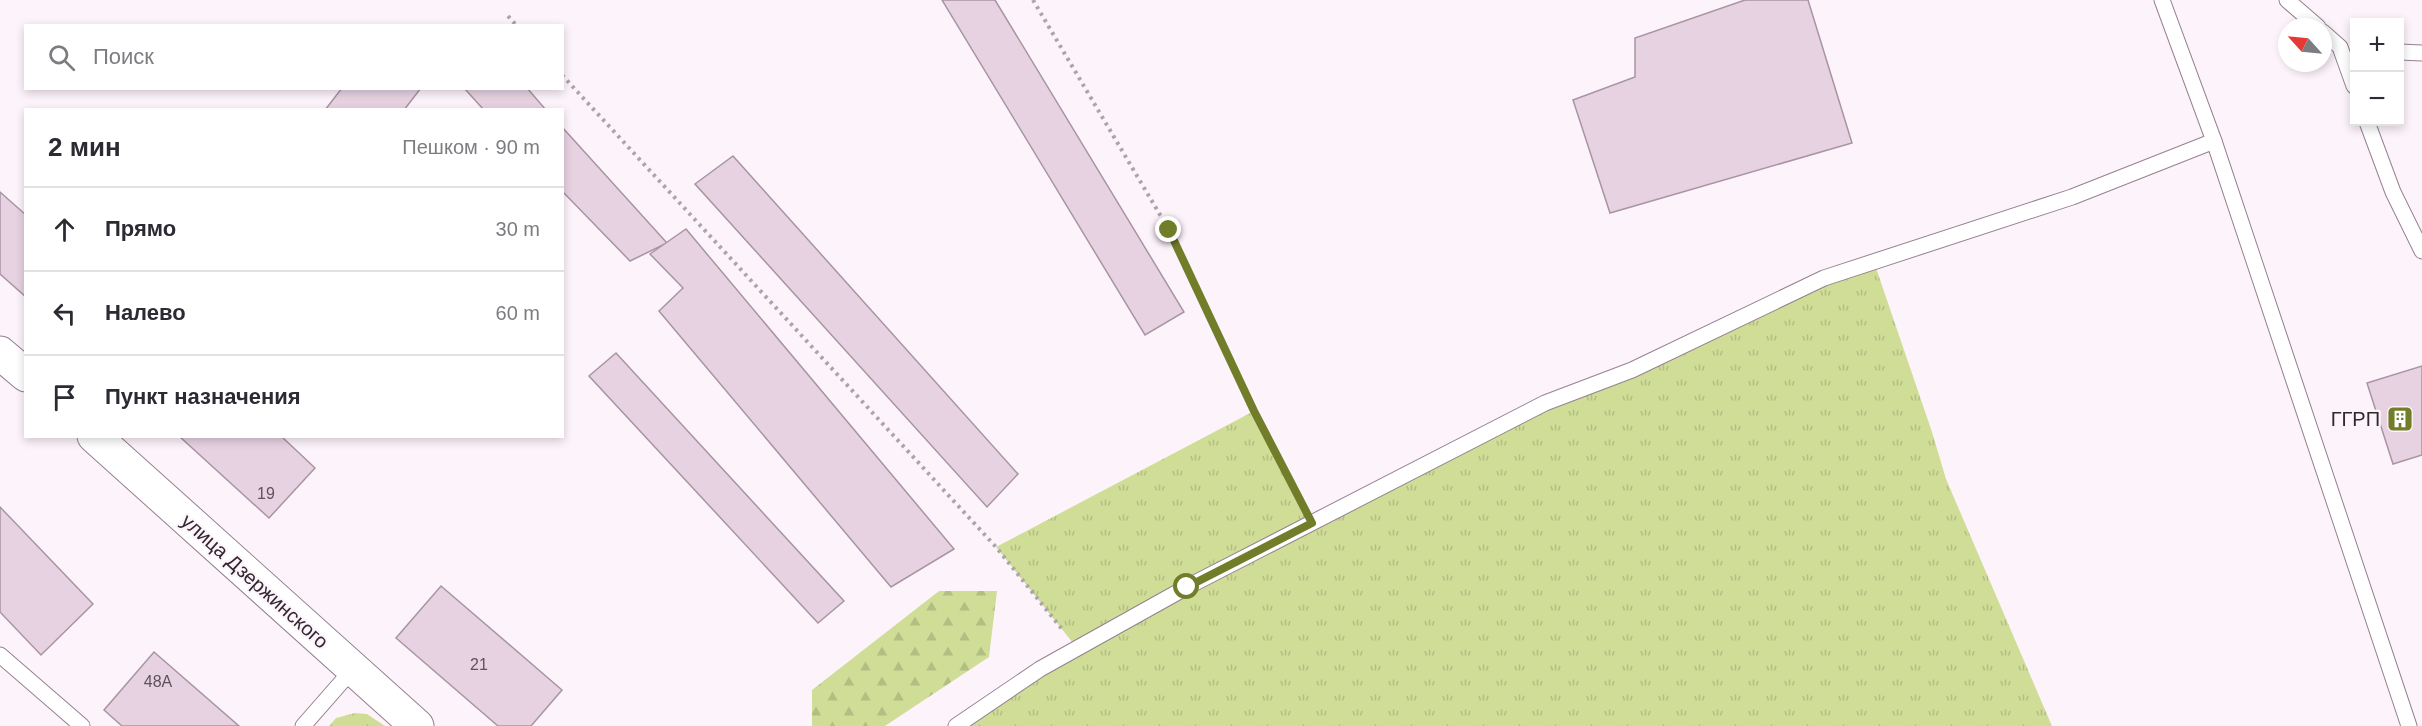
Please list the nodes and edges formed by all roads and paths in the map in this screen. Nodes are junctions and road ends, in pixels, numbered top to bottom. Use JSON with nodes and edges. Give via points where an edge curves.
{"nodes":[{"id":1,"x":1033,"y":0,"type":"edge"},
{"id":2,"x":2162,"y":0,"type":"edge"},
{"id":3,"x":2287,"y":0,"type":"edge"},
{"id":4,"x":508,"y":16,"type":"dead end"},
{"id":5,"x":2308,"y":18,"type":"edge"},
{"id":6,"x":515,"y":24,"type":"edge"},
{"id":7,"x":2332,"y":38,"type":"edge"},
{"id":8,"x":2347,"y":48,"type":"edge"},
{"id":9,"x":2404,"y":52,"type":"edge"},
{"id":10,"x":2422,"y":53,"type":"edge"},
{"id":11,"x":2352,"y":72,"type":"edge"},
{"id":12,"x":564,"y":77,"type":"edge"},
{"id":13,"x":2368,"y":126,"type":"edge"},
{"id":14,"x":2214,"y":141,"type":"junction"},
{"id":15,"x":2422,"y":252,"type":"edge"},
{"id":16,"x":0,"y":352,"type":"edge"},
{"id":17,"x":24,"y":373,"type":"edge"},
{"id":18,"x":96,"y":438,"type":"edge"},
{"id":19,"x":1312,"y":523,"type":"junction"},
{"id":20,"x":1077,"y":648,"type":"junction"},
{"id":21,"x":0,"y":655,"type":"edge"},
{"id":22,"x":353,"y":669,"type":"junction"},
{"id":23,"x":82,"y":726,"type":"edge"},
{"id":24,"x":303,"y":726,"type":"edge"},
{"id":25,"x":417,"y":726,"type":"edge"},
{"id":26,"x":956,"y":726,"type":"edge"},
{"id":27,"x":2409,"y":726,"type":"edge"}],
"edges":[{"from":1,"to":19,"type":"path","via":[[1169,230]]},
{"from":2,"to":14,"type":"lane"},
{"from":3,"to":5,"type":"lane"},
{"from":4,"to":6,"type":"path"},
{"from":7,"to":8,"type":"lane"},
{"from":8,"to":11,"type":"lane"},
{"from":9,"to":10,"type":"lane"},
{"from":12,"to":20,"type":"path","via":[[996,547]]},
{"from":13,"to":15,"type":"lane","via":[[2393,192]]},
{"from":14,"to":19,"type":"lane","via":[[2072,197],[1824,278],[1632,370],[1545,403]]},
{"from":14,"to":27,"type":"lane"},
{"from":16,"to":17,"type":"street"},
{"from":18,"to":22,"type":"street","name":"улица Дзержинского"},
{"from":19,"to":20,"type":"lane"},
{"from":20,"to":26,"type":"lane"},
{"from":21,"to":23,"type":"lane"},
{"from":22,"to":24,"type":"lane"},
{"from":22,"to":25,"type":"street","name":"улица Дзержинского"}]}
